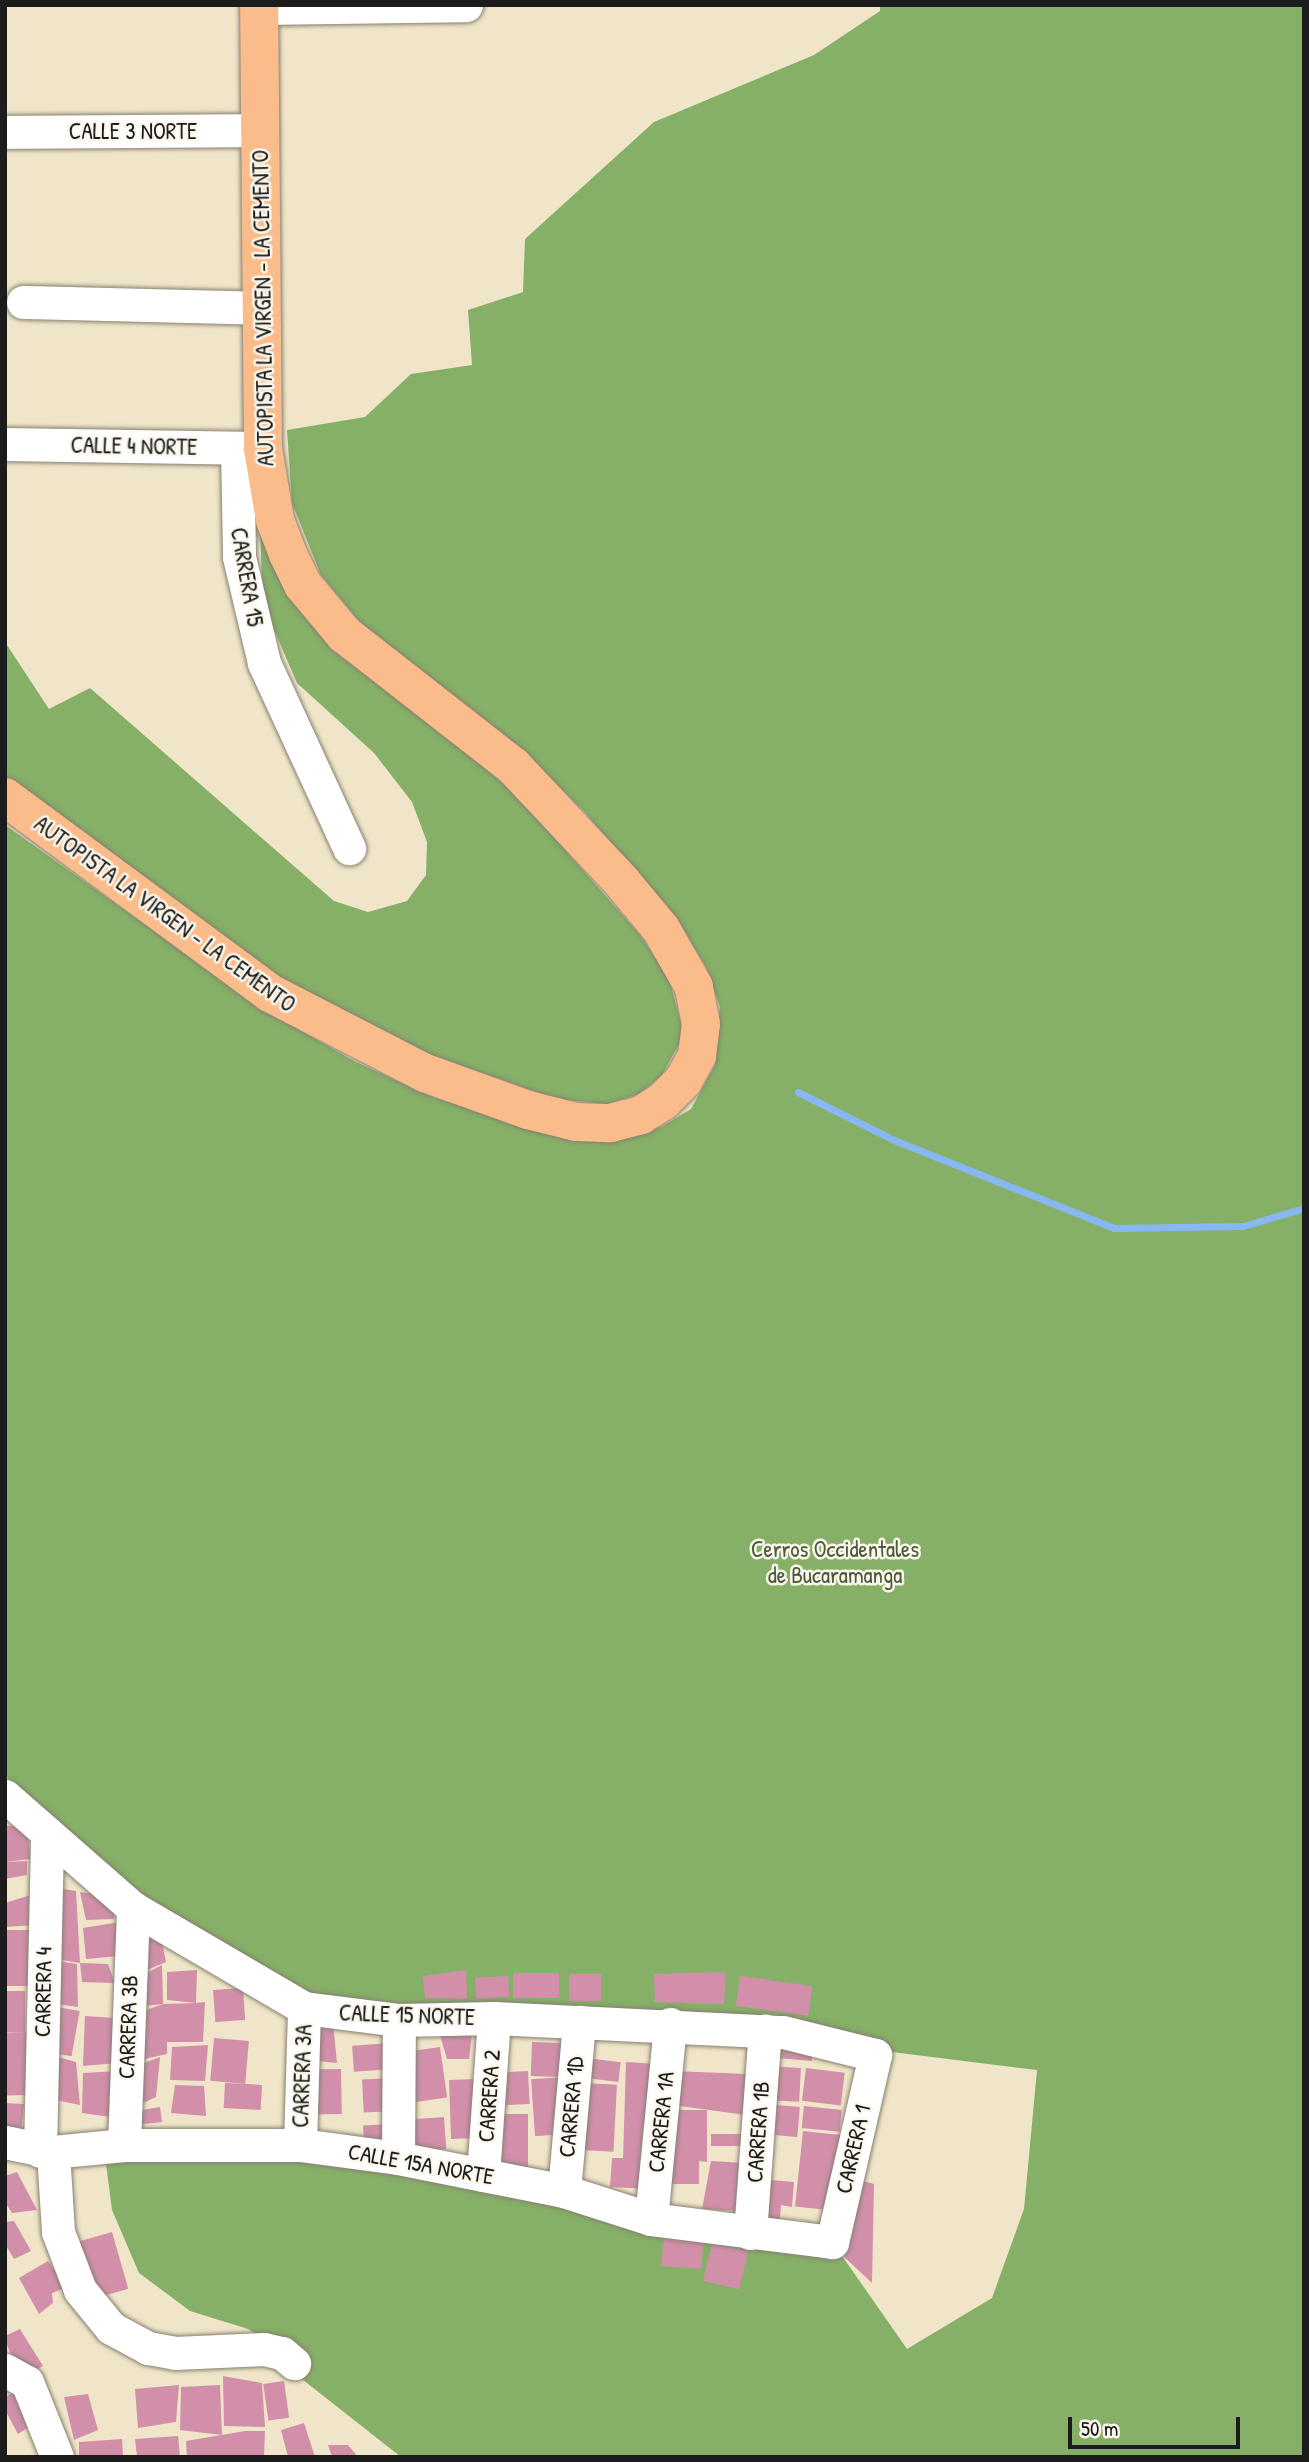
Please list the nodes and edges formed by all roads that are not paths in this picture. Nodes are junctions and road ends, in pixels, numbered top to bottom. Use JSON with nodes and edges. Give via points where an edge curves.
{"nodes":[{"id":1,"x":466,"y":5,"type":"edge"},
{"id":2,"x":259,"y":6,"type":"edge"},
{"id":3,"x":260,"y":130,"type":"junction"},
{"id":4,"x":5,"y":132,"type":"edge"},
{"id":5,"x":23,"y":302,"type":"dead end"},
{"id":6,"x":262,"y":308,"type":"junction"},
{"id":7,"x":5,"y":444,"type":"edge"},
{"id":8,"x":250,"y":448,"type":"junction"},
{"id":9,"x":5,"y":797,"type":"edge"},
{"id":10,"x":349,"y":848,"type":"dead end"},
{"id":11,"x":5,"y":1796,"type":"edge"},
{"id":12,"x":47,"y":1833,"type":"junction"},
{"id":13,"x":133,"y":1908,"type":"junction"},
{"id":14,"x":304,"y":2008,"type":"junction"},
{"id":15,"x":494,"y":2018,"type":"junction"},
{"id":16,"x":399,"y":2020,"type":"junction"},
{"id":17,"x":579,"y":2022,"type":"junction"},
{"id":18,"x":670,"y":2024,"type":"junction"},
{"id":19,"x":765,"y":2031,"type":"junction"},
{"id":20,"x":874,"y":2056,"type":"joint"},
{"id":21,"x":5,"y":2142,"type":"edge"},
{"id":22,"x":124,"y":2145,"type":"junction"},
{"id":23,"x":300,"y":2145,"type":"junction"},
{"id":24,"x":46,"y":2151,"type":"junction"},
{"id":25,"x":398,"y":2158,"type":"junction"},
{"id":26,"x":5,"y":2165,"type":"edge"},
{"id":27,"x":483,"y":2175,"type":"junction"},
{"id":28,"x":564,"y":2191,"type":"junction"},
{"id":29,"x":651,"y":2219,"type":"junction"},
{"id":30,"x":750,"y":2233,"type":"junction"},
{"id":31,"x":832,"y":2242,"type":"joint"},
{"id":32,"x":293,"y":2363,"type":"dead end"},
{"id":33,"x":5,"y":2370,"type":"edge"},
{"id":34,"x":57,"y":2457,"type":"edge"}],
"edges":[{"from":1,"to":2,"type":"street"},
{"from":2,"to":3,"type":"main road","name":"AUTOPISTA LA VIRGEN - LA CEMENTO"},
{"from":3,"to":4,"type":"street","name":"CALLE 3 NORTE"},
{"from":3,"to":6,"type":"main road","name":"AUTOPISTA LA VIRGEN - LA CEMENTO"},
{"from":5,"to":6,"type":"street"},
{"from":6,"to":8,"type":"main road","name":"AUTOPISTA LA VIRGEN - LA CEMENTO"},
{"from":7,"to":8,"type":"street","name":"CALLE 4 NORTE"},
{"from":8,"to":9,"type":"main road","name":"AUTOPISTA LA VIRGEN - LA CEMENTO","via":[[303,585],[326,615],[363,652],[540,792],[661,929],[694,986],[701,1024],[697,1056],[683,1081],[641,1115],[610,1123],[576,1122],[425,1073],[270,993]]},
{"from":8,"to":10,"type":"street","name":"CARRERA 15","via":[[239,557],[264,663]]},
{"from":11,"to":12,"type":"street","name":"CALLE 15 NORTE"},
{"from":12,"to":13,"type":"street","name":"CALLE 15 NORTE"},
{"from":12,"to":24,"type":"street","name":"CARRERA 4"},
{"from":13,"to":14,"type":"street","name":"CALLE 15 NORTE"},
{"from":13,"to":22,"type":"street","name":"CARRERA 3B"},
{"from":14,"to":16,"type":"street","name":"CALLE 15 NORTE"},
{"from":14,"to":23,"type":"street","name":"CARRERA 3A"},
{"from":15,"to":16,"type":"street","name":"CALLE 15 NORTE"},
{"from":15,"to":17,"type":"street","name":"CALLE 15 NORTE"},
{"from":15,"to":27,"type":"street","name":"CARRERA 2"},
{"from":16,"to":25,"type":"street"},
{"from":17,"to":18,"type":"street","name":"CALLE 15 NORTE"},
{"from":17,"to":28,"type":"street","name":"CARRERA 1D"},
{"from":18,"to":19,"type":"street","name":"CALLE 15 NORTE"},
{"from":18,"to":29,"type":"street","name":"CARRERA 1A"},
{"from":19,"to":20,"type":"street","name":"CALLE 15 NORTE"},
{"from":19,"to":30,"type":"street","name":"CARRERA 1B"},
{"from":20,"to":31,"type":"street","name":"CARRERA 1"},
{"from":21,"to":24,"type":"street","name":"CALLE 15A NORTE"},
{"from":22,"to":23,"type":"street","name":"CALLE 15A NORTE"},
{"from":22,"to":24,"type":"street","name":"CALLE 15A NORTE"},
{"from":23,"to":25,"type":"street","name":"CALLE 15A NORTE"},
{"from":24,"to":26,"type":"street"},
{"from":24,"to":32,"type":"street","name":"CARRERA 4","via":[[58,2232],[80,2290],[111,2328],[162,2351],[264,2349],[282,2353]]},
{"from":25,"to":27,"type":"street","name":"CALLE 15A NORTE"},
{"from":27,"to":28,"type":"street","name":"CALLE 15A NORTE"},
{"from":28,"to":29,"type":"street","name":"CALLE 15A NORTE"},
{"from":29,"to":30,"type":"street","name":"CALLE 15A NORTE"},
{"from":30,"to":31,"type":"street","name":"CALLE 15A NORTE"},
{"from":33,"to":34,"type":"street","via":[[27,2382]]}]}
